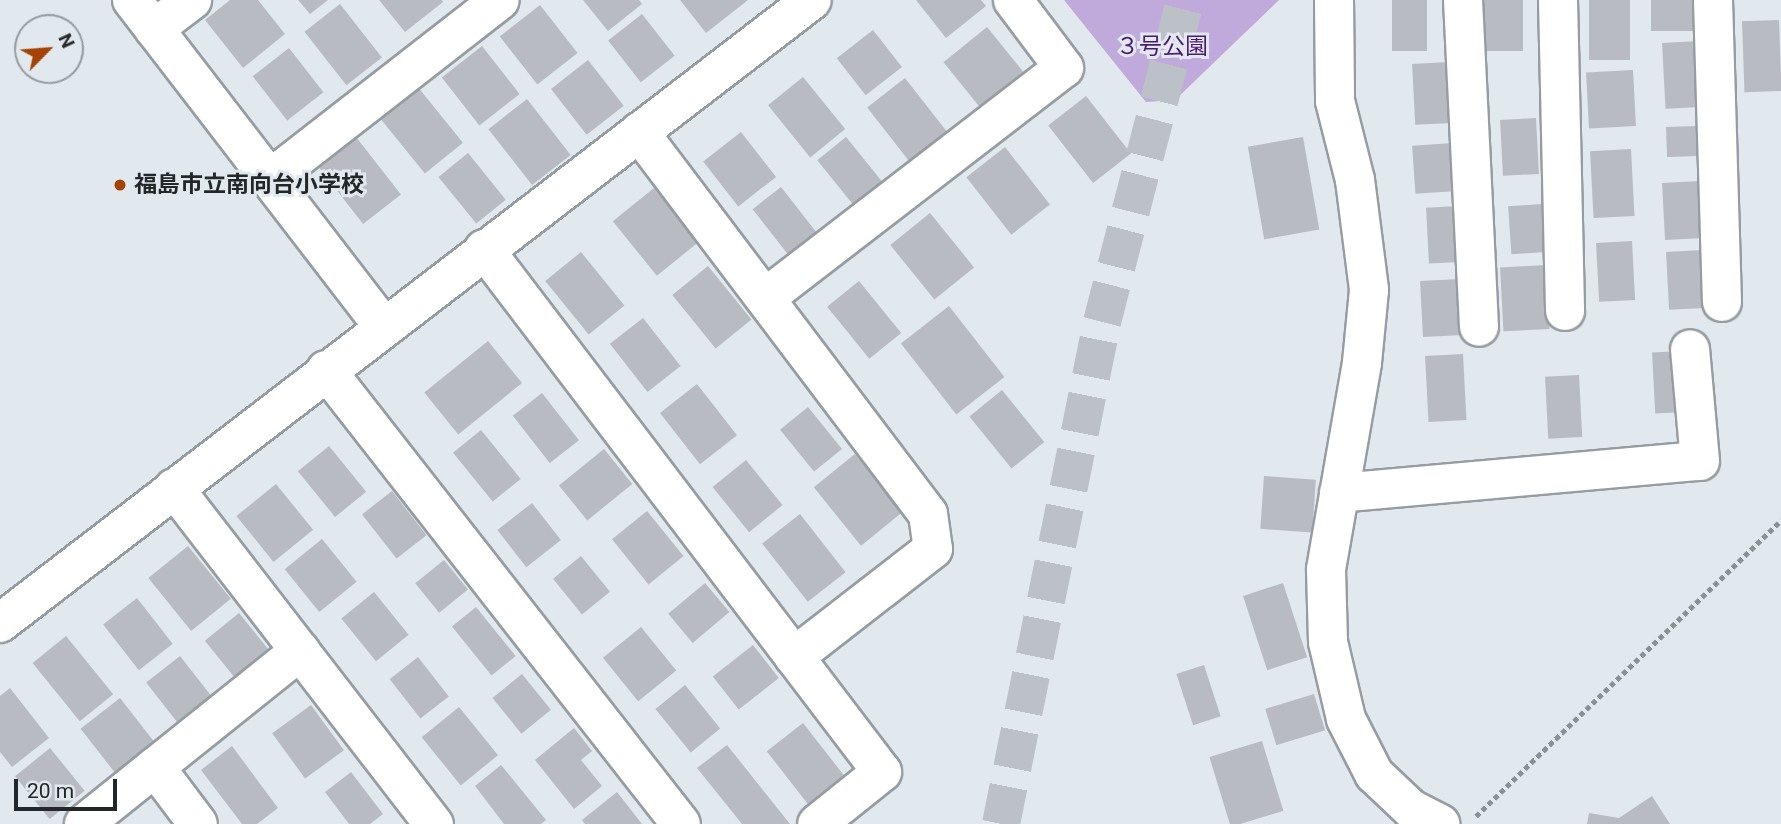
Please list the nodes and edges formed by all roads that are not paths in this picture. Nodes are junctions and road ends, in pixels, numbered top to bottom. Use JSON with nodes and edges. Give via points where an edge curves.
{"nodes":[{"id":1,"x":192,"y":0,"type":"edge"},
{"id":2,"x":500,"y":0,"type":"edge"},
{"id":3,"x":813,"y":0,"type":"edge"},
{"id":4,"x":1013,"y":0,"type":"edge"},
{"id":5,"x":1335,"y":0,"type":"edge"},
{"id":6,"x":1463,"y":0,"type":"edge"},
{"id":7,"x":1558,"y":0,"type":"edge"},
{"id":8,"x":1713,"y":0,"type":"edge"},
{"id":9,"x":143,"y":14,"type":"edge"},
{"id":10,"x":639,"y":132,"type":"junction"},
{"id":11,"x":270,"y":178,"type":"junction"},
{"id":12,"x":484,"y":249,"type":"junction"},
{"id":13,"x":765,"y":298,"type":"junction"},
{"id":14,"x":1722,"y":302,"type":"dead end"},
{"id":15,"x":1565,"y":311,"type":"dead end"},
{"id":16,"x":383,"y":326,"type":"junction"},
{"id":17,"x":1479,"y":327,"type":"dead end"},
{"id":18,"x":1690,"y":349,"type":"dead end"},
{"id":19,"x":326,"y":370,"type":"junction"},
{"id":20,"x":174,"y":488,"type":"junction"},
{"id":21,"x":1339,"y":493,"type":"junction"},
{"id":22,"x":0,"y":623,"type":"edge"},
{"id":23,"x":300,"y":651,"type":"junction"},
{"id":24,"x":794,"y":657,"type":"junction"},
{"id":25,"x":155,"y":767,"type":"junction"},
{"id":26,"x":84,"y":824,"type":"edge"},
{"id":27,"x":198,"y":824,"type":"edge"},
{"id":28,"x":434,"y":824,"type":"edge"},
{"id":29,"x":681,"y":824,"type":"edge"},
{"id":30,"x":817,"y":824,"type":"edge"},
{"id":31,"x":1440,"y":824,"type":"edge"}],
"edges":[{"from":1,"to":9,"type":"street"},
{"from":2,"to":11,"type":"street"},
{"from":3,"to":10,"type":"street"},
{"from":4,"to":13,"type":"street","via":[[1064,68]]},
{"from":5,"to":21,"type":"street","via":[[1335,102],[1356,180],[1369,290],[1362,363]]},
{"from":6,"to":17,"type":"street"},
{"from":7,"to":15,"type":"street"},
{"from":8,"to":14,"type":"street"},
{"from":9,"to":11,"type":"street"},
{"from":10,"to":12,"type":"street"},
{"from":10,"to":13,"type":"street"},
{"from":11,"to":16,"type":"street"},
{"from":12,"to":16,"type":"street"},
{"from":12,"to":24,"type":"street"},
{"from":13,"to":24,"type":"street","via":[[928,514],[933,549]]},
{"from":16,"to":19,"type":"street"},
{"from":18,"to":21,"type":"street","via":[[1700,461]]},
{"from":19,"to":20,"type":"street"},
{"from":19,"to":29,"type":"street"},
{"from":20,"to":22,"type":"street"},
{"from":20,"to":23,"type":"street"},
{"from":21,"to":31,"type":"street","via":[[1326,570],[1328,642],[1346,719],[1374,774],[1411,809]]},
{"from":23,"to":25,"type":"street"},
{"from":23,"to":28,"type":"street"},
{"from":24,"to":30,"type":"street","via":[[882,772]]},
{"from":25,"to":26,"type":"street"},
{"from":25,"to":27,"type":"street"}]}
